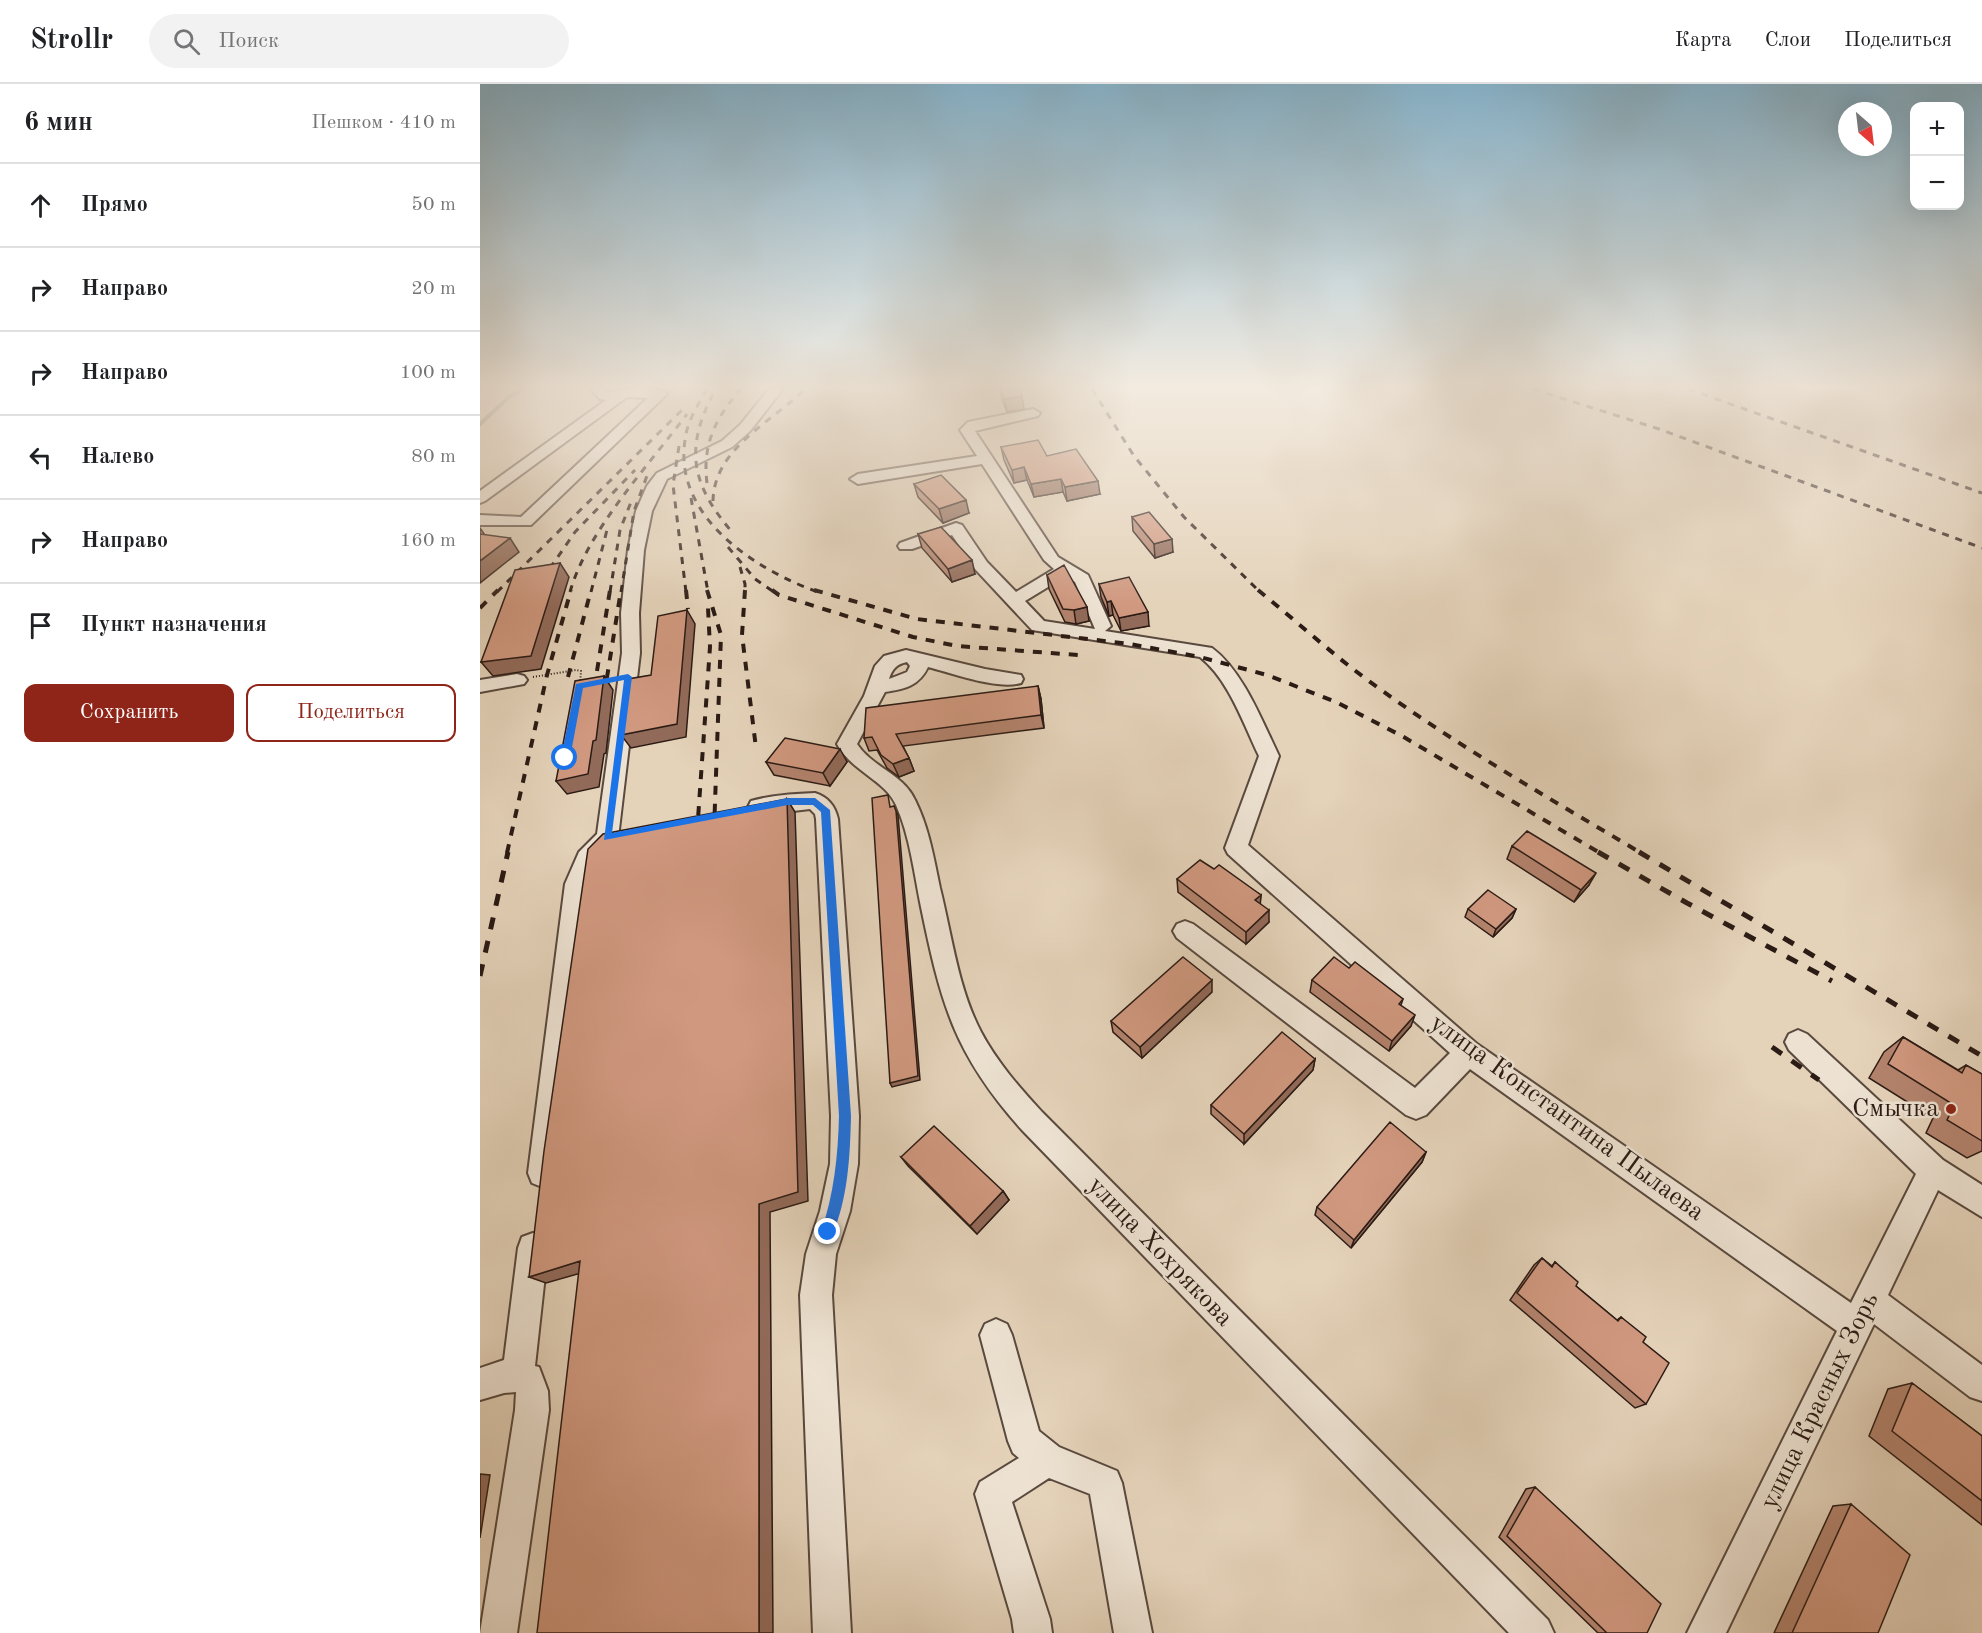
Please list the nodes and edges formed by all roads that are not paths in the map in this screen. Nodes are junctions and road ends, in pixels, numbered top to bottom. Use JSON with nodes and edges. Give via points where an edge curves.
{"nodes":[{"id":1,"x":530,"y":461,"type":"edge"},
{"id":2,"x":589,"y":461,"type":"edge"},
{"id":3,"x":692,"y":461,"type":"edge"},
{"id":4,"x":971,"y":461,"type":"edge"},
{"id":5,"x":987,"y":461,"type":"edge"},
{"id":6,"x":858,"y":479,"type":"dead end"},
{"id":7,"x":480,"y":498,"type":"edge"},
{"id":8,"x":480,"y":520,"type":"edge"},
{"id":9,"x":906,"y":546,"type":"dead end"},
{"id":10,"x":1065,"y":568,"type":"junction"},
{"id":11,"x":1013,"y":598,"type":"junction"},
{"id":12,"x":1102,"y":626,"type":"dead end"},
{"id":13,"x":1014,"y":679,"type":"dead end"},
{"id":14,"x":517,"y":680,"type":"road end"},
{"id":15,"x":480,"y":686,"type":"edge"},
{"id":16,"x":735,"y":812,"type":"edge"},
{"id":17,"x":1185,"y":931,"type":"dead end"},
{"id":18,"x":1798,"y":1042,"type":"dead end"},
{"id":19,"x":1468,"y":1053,"type":"junction"},
{"id":20,"x":1932,"y":1170,"type":"junction"},
{"id":21,"x":538,"y":1199,"type":"edge"},
{"id":22,"x":1982,"y":1202,"type":"edge"},
{"id":23,"x":536,"y":1222,"type":"edge"},
{"id":24,"x":1863,"y":1313,"type":"junction"},
{"id":25,"x":996,"y":1335,"type":"dead end"},
{"id":26,"x":518,"y":1374,"type":"junction"},
{"id":27,"x":480,"y":1384,"type":"edge"},
{"id":28,"x":1982,"y":1385,"type":"edge"},
{"id":29,"x":1047,"y":1460,"type":"junction"},
{"id":30,"x":498,"y":1633,"type":"edge"},
{"id":31,"x":832,"y":1633,"type":"edge"},
{"id":32,"x":1033,"y":1633,"type":"edge"},
{"id":33,"x":1133,"y":1633,"type":"edge"},
{"id":34,"x":1535,"y":1633,"type":"edge"},
{"id":35,"x":1706,"y":1633,"type":"edge"}],
"edges":[{"from":1,"to":7,"type":"street"},
{"from":2,"to":8,"type":"street","via":[[525,522]]},
{"from":3,"to":21,"type":"street","via":[[662,476],[655,486],[636,550],[618,835],[595,845],[576,884]]},
{"from":4,"to":6,"type":"street"},
{"from":5,"to":10,"type":"street","via":[[1052,561]]},
{"from":9,"to":11,"type":"street","via":[[956,528],[981,565]]},
{"from":10,"to":11,"type":"street"},
{"from":10,"to":12,"type":"street","via":[[1082,579]]},
{"from":11,"to":19,"type":"street","name":"улица Константина Пылаева","via":[[1038,626],[1205,652],[1217,661],[1243,702],[1269,756],[1236,848]]},
{"from":13,"to":34,"type":"street","name":"улица Хохрякова","via":[[898,657],[882,670],[847,744],[904,800],[914,825],[957,1006],[966,1029],[997,1078],[1032,1121]]},
{"from":14,"to":15,"type":"street"},
{"from":16,"to":31,"type":"street","via":[[805,800],[821,805],[827,819],[845,1116],[844,1164],[821,1254],[816,1295]]},
{"from":17,"to":19,"type":"street","via":[[1416,1106]]},
{"from":18,"to":20,"type":"street"},
{"from":19,"to":24,"type":"street","name":"улица Константина Пылаева"},
{"from":20,"to":22,"type":"street"},
{"from":20,"to":24,"type":"street","name":"улица Красных Зорь"},
{"from":23,"to":26,"type":"street"},
{"from":24,"to":28,"type":"street","name":"улица Константина Пылаева"},
{"from":24,"to":35,"type":"street","name":"улица Красных Зорь"},
{"from":25,"to":29,"type":"street","via":[[1025,1441]]},
{"from":26,"to":27,"type":"street"},
{"from":26,"to":30,"type":"street","via":[[527,1379],[532,1391],[532,1410]]},
{"from":29,"to":32,"type":"street","via":[[993,1494]]},
{"from":29,"to":33,"type":"street","via":[[1105,1483]]}]}
